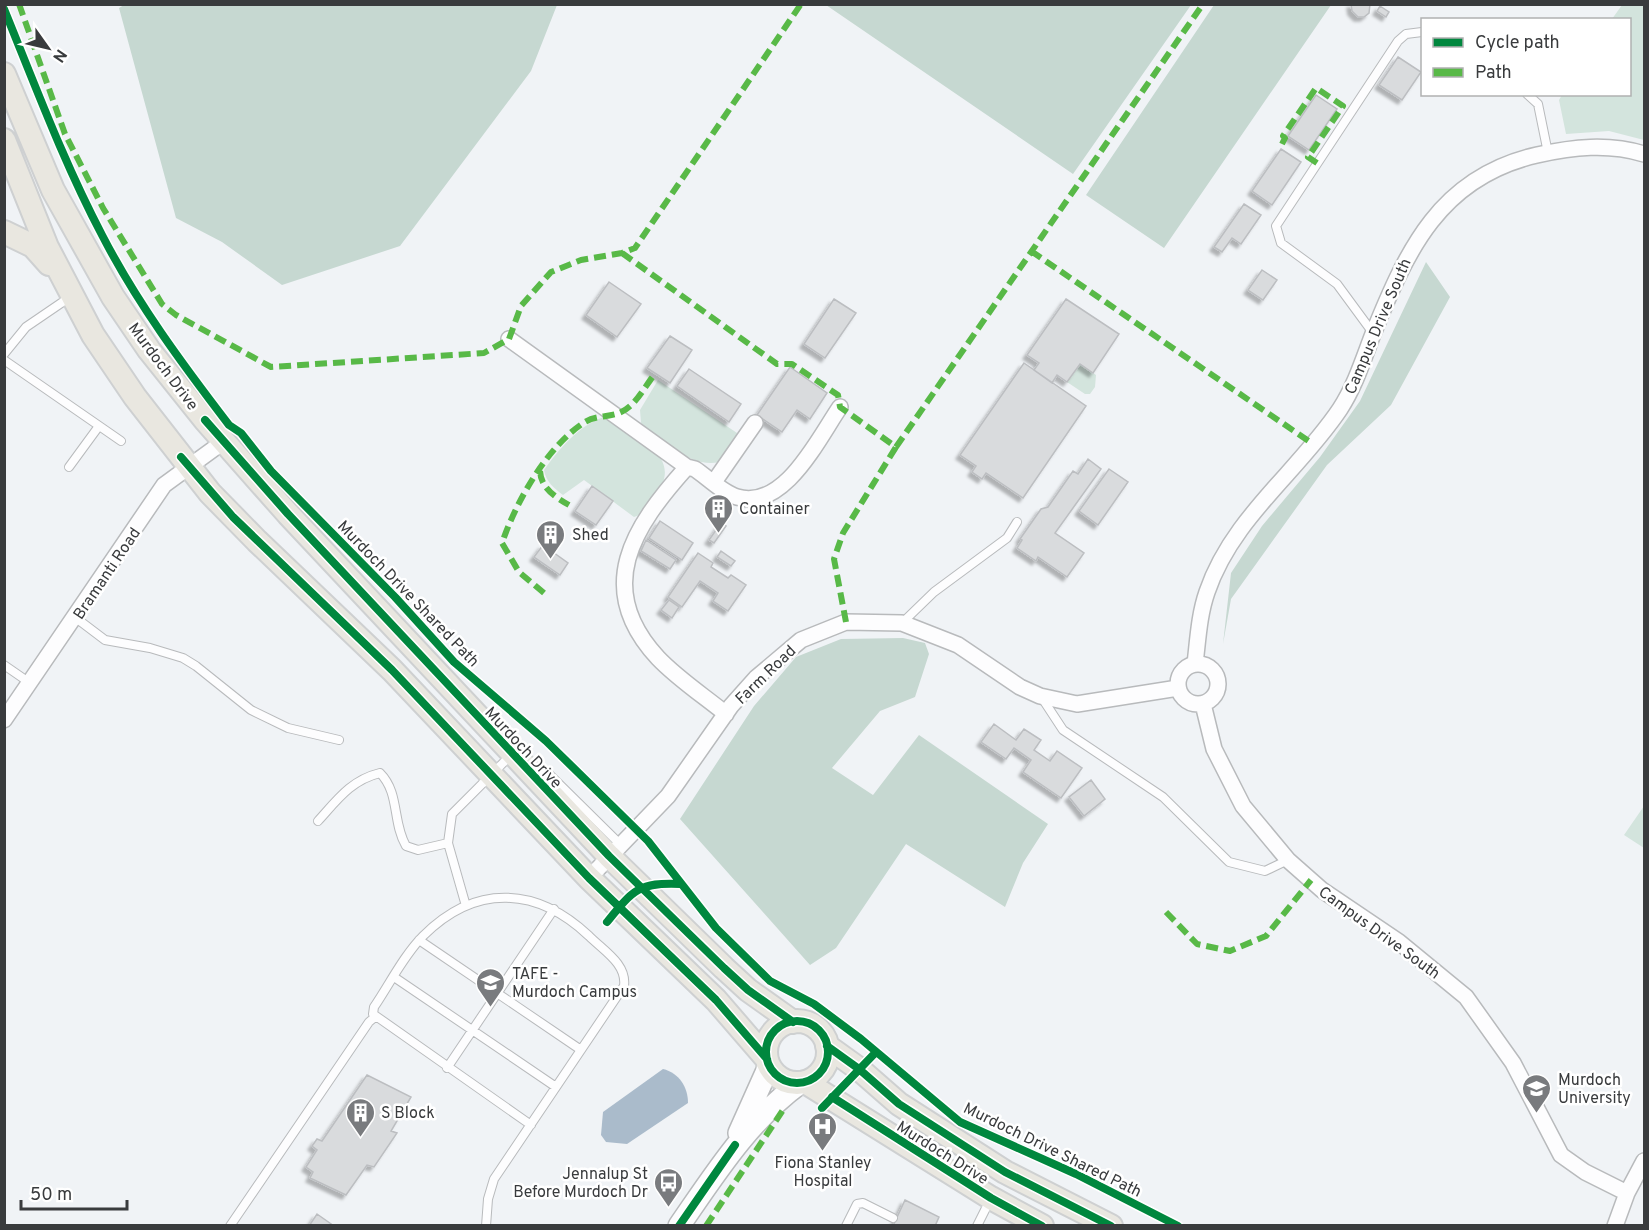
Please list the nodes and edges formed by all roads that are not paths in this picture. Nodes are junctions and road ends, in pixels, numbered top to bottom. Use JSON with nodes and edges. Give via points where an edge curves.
{"nodes":[{"id":1,"x":1421,"y":32,"type":"edge"},
{"id":2,"x":4,"y":74,"type":"edge"},
{"id":3,"x":1529,"y":96,"type":"edge"},
{"id":4,"x":4,"y":140,"type":"edge"},
{"id":5,"x":1548,"y":153,"type":"junction"},
{"id":6,"x":1644,"y":154,"type":"edge"},
{"id":7,"x":4,"y":232,"type":"edge"},
{"id":8,"x":67,"y":287,"type":"junction"},
{"id":9,"x":1373,"y":334,"type":"junction"},
{"id":10,"x":508,"y":339,"type":"dead end"},
{"id":11,"x":4,"y":354,"type":"edge"},
{"id":12,"x":4,"y":360,"type":"edge"},
{"id":13,"x":840,"y":407,"type":"dead end"},
{"id":14,"x":755,"y":423,"type":"dead end"},
{"id":15,"x":99,"y":426,"type":"junction"},
{"id":16,"x":121,"y":441,"type":"dead end"},
{"id":17,"x":223,"y":442,"type":"junction"},
{"id":18,"x":69,"y":467,"type":"dead end"},
{"id":19,"x":687,"y":467,"type":"junction"},
{"id":20,"x":190,"y":468,"type":"junction"},
{"id":21,"x":714,"y":482,"type":"junction"},
{"id":22,"x":1017,"y":522,"type":"dead end"},
{"id":23,"x":76,"y":618,"type":"junction"},
{"id":24,"x":902,"y":623,"type":"junction"},
{"id":25,"x":1196,"y":664,"type":"junction"},
{"id":26,"x":4,"y":665,"type":"edge"},
{"id":27,"x":30,"y":683,"type":"junction"},
{"id":28,"x":1178,"y":688,"type":"junction"},
{"id":29,"x":1040,"y":696,"type":"junction"},
{"id":30,"x":1203,"y":704,"type":"junction"},
{"id":31,"x":726,"y":714,"type":"junction"},
{"id":32,"x":4,"y":720,"type":"edge"},
{"id":33,"x":339,"y":740,"type":"dead end"},
{"id":34,"x":516,"y":758,"type":"junction"},
{"id":35,"x":491,"y":774,"type":"junction"},
{"id":36,"x":318,"y":821,"type":"dead end"},
{"id":37,"x":448,"y":843,"type":"junction"},
{"id":38,"x":615,"y":851,"type":"junction"},
{"id":39,"x":1288,"y":860,"type":"junction"},
{"id":40,"x":589,"y":878,"type":"junction"},
{"id":41,"x":466,"y":906,"type":"junction"},
{"id":42,"x":554,"y":909,"type":"junction"},
{"id":43,"x":419,"y":940,"type":"junction"},
{"id":44,"x":394,"y":977,"type":"junction"},
{"id":45,"x":498,"y":994,"type":"junction"},
{"id":46,"x":375,"y":1017,"type":"junction"},
{"id":47,"x":793,"y":1022,"type":"junction"},
{"id":48,"x":473,"y":1030,"type":"junction"},
{"id":49,"x":827,"y":1046,"type":"junction"},
{"id":50,"x":581,"y":1050,"type":"junction"},
{"id":51,"x":768,"y":1062,"type":"junction"},
{"id":52,"x":447,"y":1068,"type":"junction"},
{"id":53,"x":802,"y":1083,"type":"junction"},
{"id":54,"x":556,"y":1087,"type":"junction"},
{"id":55,"x":531,"y":1125,"type":"junction"},
{"id":56,"x":735,"y":1145,"type":"junction"},
{"id":57,"x":1644,"y":1161,"type":"edge"},
{"id":58,"x":1005,"y":1172,"type":"junction"},
{"id":59,"x":1627,"y":1193,"type":"junction"},
{"id":60,"x":991,"y":1198,"type":"junction"},
{"id":61,"x":893,"y":1218,"type":"dead end"},
{"id":62,"x":230,"y":1226,"type":"edge"},
{"id":63,"x":486,"y":1226,"type":"edge"},
{"id":64,"x":679,"y":1226,"type":"edge"},
{"id":65,"x":846,"y":1226,"type":"edge"},
{"id":66,"x":977,"y":1226,"type":"edge"},
{"id":67,"x":1042,"y":1226,"type":"edge"},
{"id":68,"x":1111,"y":1226,"type":"edge"},
{"id":69,"x":1615,"y":1226,"type":"edge"}],
"edges":[{"from":1,"to":9,"type":"lane","via":[[1406,34],[1398,41],[1276,226],[1281,243],[1337,284]]},
{"from":2,"to":17,"type":"main road","name":"Murdoch Drive","via":[[53,190],[113,297],[149,350]]},
{"from":3,"to":5,"type":"lane","via":[[1538,104]]},
{"from":4,"to":8,"type":"main road","name":"Murdoch Drive"},
{"from":5,"to":6,"type":"street","name":"Campus Drive South","via":[[1600,146]]},
{"from":5,"to":9,"type":"street","name":"Campus Drive South","via":[[1497,168],[1472,183],[1437,214],[1408,254]]},
{"from":7,"to":8,"type":"main road","via":[[33,246]]},
{"from":8,"to":11,"type":"lane"},
{"from":8,"to":20,"type":"main road","name":"Murdoch Drive","via":[[120,376]]},
{"from":9,"to":25,"type":"street","name":"Campus Drive South","via":[[1340,409],[1238,531],[1220,561],[1200,621]]},
{"from":10,"to":19,"type":"street"},
{"from":12,"to":15,"type":"lane"},
{"from":13,"to":21,"type":"street","via":[[786,485],[760,500],[736,497]]},
{"from":14,"to":21,"type":"street"},
{"from":15,"to":16,"type":"lane"},
{"from":15,"to":18,"type":"lane"},
{"from":17,"to":20,"type":"street","name":"Bramanti Road"},
{"from":17,"to":34,"type":"main road","name":"Murdoch Drive"},
{"from":19,"to":21,"type":"street"},
{"from":19,"to":31,"type":"street","via":[[632,542],[622,577],[632,623],[659,659]]},
{"from":20,"to":23,"type":"street","name":"Bramanti Road","via":[[164,486]]},
{"from":20,"to":35,"type":"main road","name":"Murdoch Drive","via":[[241,525],[392,670]]},
{"from":22,"to":24,"type":"lane","via":[[1007,538],[934,592]]},
{"from":23,"to":27,"type":"street","name":"Bramanti Road"},
{"from":23,"to":33,"type":"lane","via":[[105,640],[183,658],[251,710],[288,728]]},
{"from":24,"to":29,"type":"street","name":"Farm Road","via":[[958,645]]},
{"from":24,"to":31,"type":"street","name":"Farm Road","via":[[846,622],[801,640],[756,678]]},
{"from":25,"to":28,"type":"street","via":[[1180,674]]},
{"from":25,"to":30,"type":"street","via":[[1212,669],[1219,682],[1215,696]]},
{"from":26,"to":27,"type":"lane"},
{"from":27,"to":32,"type":"street","name":"Bramanti Road"},
{"from":28,"to":29,"type":"street","name":"Farm Road","via":[[1077,704]]},
{"from":28,"to":30,"type":"street","via":[[1187,702]]},
{"from":29,"to":39,"type":"lane","via":[[1063,730],[1163,797],[1229,862],[1265,871]]},
{"from":30,"to":39,"type":"street","name":"Campus Drive South","via":[[1214,749],[1243,806]]},
{"from":31,"to":38,"type":"street","name":"Farm Road","via":[[668,796]]},
{"from":34,"to":35,"type":"lane"},
{"from":34,"to":38,"type":"main road","name":"Murdoch Drive"},
{"from":35,"to":37,"type":"lane","via":[[452,814]]},
{"from":35,"to":40,"type":"main road","name":"Murdoch Drive"},
{"from":36,"to":37,"type":"lane","via":[[347,788],[362,777],[380,773],[389,783],[398,833],[406,846],[418,850]]},
{"from":37,"to":41,"type":"lane"},
{"from":38,"to":40,"type":"street","name":"Farm Road"},
{"from":38,"to":47,"type":"main road","name":"Murdoch Drive","via":[[724,969]]},
{"from":39,"to":59,"type":"street","name":"Campus Drive South","via":[[1322,890],[1399,942],[1466,997],[1513,1063],[1561,1155]]},
{"from":40,"to":51,"type":"main road","name":"Murdoch Drive","via":[[716,1000]]},
{"from":41,"to":42,"type":"lane","via":[[485,899],[510,898]]},
{"from":41,"to":43,"type":"lane"},
{"from":42,"to":45,"type":"lane"},
{"from":42,"to":50,"type":"lane","via":[[620,965],[625,975],[624,986]]},
{"from":43,"to":44,"type":"lane"},
{"from":43,"to":45,"type":"lane"},
{"from":44,"to":46,"type":"lane","via":[[374,1007]]},
{"from":44,"to":48,"type":"lane"},
{"from":45,"to":48,"type":"lane"},
{"from":45,"to":50,"type":"lane"},
{"from":46,"to":52,"type":"lane"},
{"from":46,"to":62,"type":"lane"},
{"from":47,"to":49,"type":"main road","name":"Murdoch Drive","via":[[811,1025],[824,1037]]},
{"from":47,"to":51,"type":"main road","via":[[775,1031],[766,1048]]},
{"from":48,"to":52,"type":"lane"},
{"from":48,"to":54,"type":"lane"},
{"from":49,"to":53,"type":"main road","via":[[828,1055],[820,1072]]},
{"from":49,"to":58,"type":"main road","name":"Murdoch Drive","via":[[899,1104]]},
{"from":50,"to":54,"type":"lane"},
{"from":51,"to":53,"type":"main road","name":"Murdoch Drive","via":[[783,1080]]},
{"from":51,"to":56,"type":"street"},
{"from":52,"to":55,"type":"lane"},
{"from":53,"to":56,"type":"street","via":[[776,1101]]},
{"from":53,"to":60,"type":"main road","name":"Murdoch Drive"},
{"from":54,"to":55,"type":"lane"},
{"from":55,"to":63,"type":"lane","via":[[495,1179],[488,1198]]},
{"from":56,"to":64,"type":"street"},
{"from":57,"to":59,"type":"street"},
{"from":58,"to":60,"type":"main road"},
{"from":58,"to":68,"type":"main road","name":"Murdoch Drive"},
{"from":59,"to":69,"type":"street"},
{"from":60,"to":66,"type":"lane"},
{"from":60,"to":67,"type":"main road","name":"Murdoch Drive"},
{"from":61,"to":65,"type":"lane","via":[[863,1203],[858,1204]]}]}
